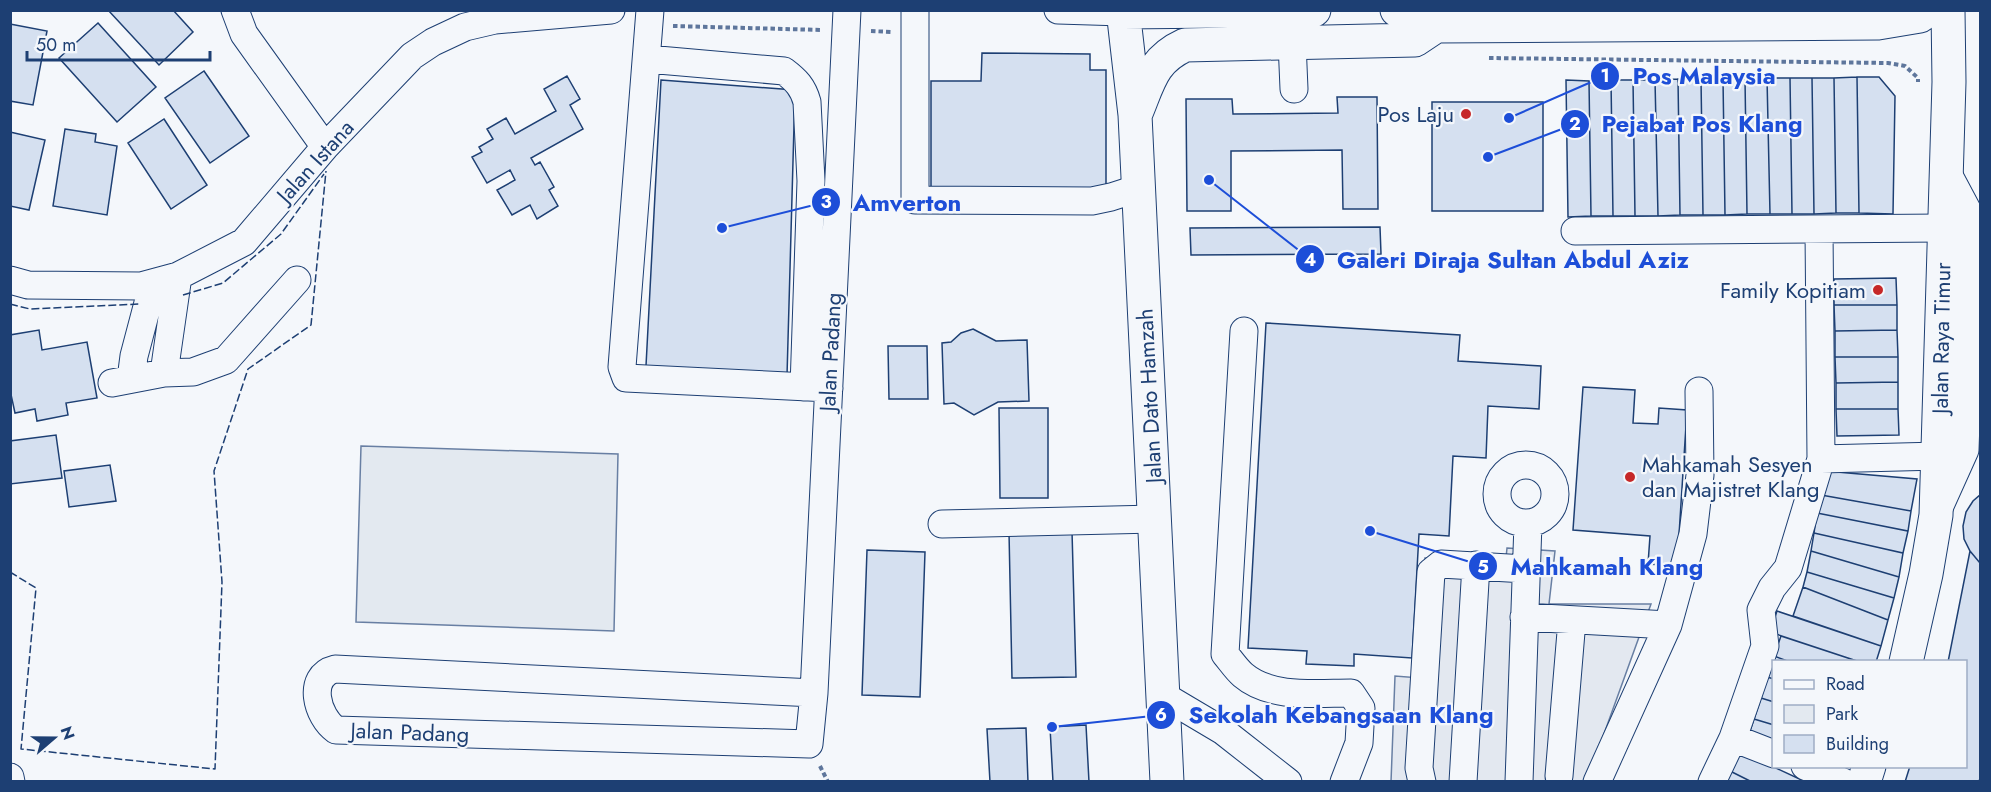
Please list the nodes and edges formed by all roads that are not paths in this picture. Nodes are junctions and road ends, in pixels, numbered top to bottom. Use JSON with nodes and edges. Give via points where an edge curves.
{"nodes":[{"id":1,"x":235,"y":10,"type":"edge"},
{"id":2,"x":611,"y":10,"type":"edge"},
{"id":3,"x":1058,"y":10,"type":"edge"},
{"id":4,"x":1314,"y":10,"type":"edge"},
{"id":5,"x":1397,"y":10,"type":"edge"},
{"id":6,"x":1927,"y":10,"type":"edge"},
{"id":7,"x":1948,"y":10,"type":"edge"},
{"id":8,"x":1123,"y":11,"type":"edge"},
{"id":9,"x":1796,"y":17,"type":"edge"},
{"id":10,"x":649,"y":18,"type":"edge"},
{"id":11,"x":1613,"y":18,"type":"edge"},
{"id":12,"x":846,"y":21,"type":"edge"},
{"id":13,"x":915,"y":22,"type":"edge"},
{"id":14,"x":1878,"y":23,"type":"junction"},
{"id":15,"x":1436,"y":26,"type":"junction"},
{"id":16,"x":1292,"y":42,"type":"junction"},
{"id":17,"x":647,"y":59,"type":"junction"},
{"id":18,"x":1934,"y":85,"type":"junction"},
{"id":19,"x":1294,"y":89,"type":"dead end"},
{"id":20,"x":1135,"y":115,"type":"junction"},
{"id":21,"x":325,"y":147,"type":"junction"},
{"id":22,"x":1946,"y":170,"type":"junction"},
{"id":23,"x":1138,"y":188,"type":"junction"},
{"id":24,"x":1944,"y":228,"type":"junction"},
{"id":25,"x":1819,"y":229,"type":"junction"},
{"id":26,"x":1575,"y":231,"type":"dead end"},
{"id":27,"x":10,"y":280,"type":"edge"},
{"id":28,"x":166,"y":280,"type":"junction"},
{"id":29,"x":297,"y":280,"type":"dead end"},
{"id":30,"x":1244,"y":331,"type":"dead end"},
{"id":31,"x":164,"y":373,"type":"junction"},
{"id":32,"x":817,"y":388,"type":"junction"},
{"id":33,"x":1699,"y":391,"type":"dead end"},
{"id":34,"x":1939,"y":456,"type":"junction"},
{"id":35,"x":1821,"y":459,"type":"junction"},
{"id":36,"x":1936,"y":515,"type":"junction"},
{"id":37,"x":1155,"y":519,"type":"junction"},
{"id":38,"x":1528,"y":523,"type":"dead end"},
{"id":39,"x":942,"y":524,"type":"dead end"},
{"id":40,"x":1476,"y":565,"type":"junction"},
{"id":41,"x":1525,"y":569,"type":"junction"},
{"id":42,"x":1524,"y":617,"type":"junction"},
{"id":43,"x":1572,"y":620,"type":"junction"},
{"id":44,"x":1668,"y":625,"type":"junction"},
{"id":45,"x":1906,"y":660,"type":"edge"},
{"id":46,"x":814,"y":693,"type":"junction"},
{"id":47,"x":1164,"y":696,"type":"junction"},
{"id":48,"x":1733,"y":738,"type":"junction"},
{"id":49,"x":1772,"y":754,"type":"edge"},
{"id":50,"x":1810,"y":768,"type":"edge"},
{"id":51,"x":1558,"y":776,"type":"dead end"},
{"id":52,"x":1167,"y":782,"type":"edge"},
{"id":53,"x":1287,"y":782,"type":"edge"},
{"id":54,"x":1344,"y":782,"type":"edge"},
{"id":55,"x":1422,"y":782,"type":"edge"},
{"id":56,"x":1462,"y":782,"type":"edge"},
{"id":57,"x":1519,"y":782,"type":"edge"},
{"id":58,"x":1597,"y":782,"type":"edge"},
{"id":59,"x":1712,"y":782,"type":"edge"},
{"id":60,"x":1843,"y":782,"type":"edge"}],
"edges":[{"from":1,"to":21,"type":"street","via":[[244,34]]},
{"from":2,"to":21,"type":"street","name":"Jalan Istana","via":[[495,20],[465,27],[433,42],[412,56]]},
{"from":3,"to":8,"type":"street"},
{"from":4,"to":8,"type":"main road"},
{"from":5,"to":15,"type":"main road","via":[[1411,11]]},
{"from":6,"to":14,"type":"main road","via":[[1920,16]]},
{"from":7,"to":18,"type":"main road","name":"Jalan Raya Timur"},
{"from":8,"to":20,"type":"main road","name":"Jalan Dato Hamzah"},
{"from":9,"to":11,"type":"main road"},
{"from":9,"to":14,"type":"main road"},
{"from":10,"to":17,"type":"street"},
{"from":11,"to":15,"type":"main road"},
{"from":12,"to":32,"type":"street","name":"Jalan Padang"},
{"from":13,"to":23,"type":"street","via":[[915,200],[1092,201]]},
{"from":14,"to":18,"type":"main road","via":[[1932,42],[1939,52]]},
{"from":15,"to":16,"type":"main road","via":[[1415,40]]},
{"from":16,"to":19,"type":"street"},
{"from":16,"to":20,"type":"main road","via":[[1185,45],[1169,52],[1154,69]]},
{"from":17,"to":32,"type":"street","via":[[784,72],[797,81],[805,94]]},
{"from":17,"to":32,"type":"street","via":[[622,367],[627,378]]},
{"from":18,"to":22,"type":"main road","name":"Jalan Raya Timur"},
{"from":20,"to":23,"type":"main road","name":"Jalan Dato Hamzah"},
{"from":21,"to":28,"type":"street","name":"Jalan Istana","via":[[244,242]]},
{"from":22,"to":24,"type":"main road","name":"Jalan Raya Timur"},
{"from":22,"to":36,"type":"street","via":[[1973,225],[1965,450]]},
{"from":23,"to":37,"type":"main road","name":"Jalan Dato Hamzah"},
{"from":24,"to":25,"type":"street"},
{"from":24,"to":34,"type":"main road","name":"Jalan Raya Timur"},
{"from":25,"to":26,"type":"street"},
{"from":25,"to":35,"type":"street"},
{"from":27,"to":28,"type":"street","name":"Jalan Istana","via":[[28,285],[141,286]]},
{"from":28,"to":31,"type":"street"},
{"from":28,"to":31,"type":"street","via":[[121,381]]},
{"from":29,"to":31,"type":"street","via":[[226,360],[193,372]]},
{"from":30,"to":54,"type":"street","via":[[1225,654],[1242,675],[1261,687],[1299,693],[1351,693],[1362,708],[1359,743]]},
{"from":32,"to":46,"type":"street","name":"Jalan Padang"},
{"from":33,"to":44,"type":"street","via":[[1700,475],[1693,534]]},
{"from":34,"to":35,"type":"street"},
{"from":34,"to":36,"type":"main road","name":"Jalan Raya Timur"},
{"from":35,"to":48,"type":"street","via":[[1788,568],[1761,610],[1765,646]]},
{"from":36,"to":45,"type":"main road","name":"Jalan Raya Timur"},
{"from":37,"to":39,"type":"street"},
{"from":37,"to":47,"type":"main road","name":"Jalan Dato Hamzah"},
{"from":38,"to":41,"type":"street"},
{"from":40,"to":41,"type":"street"},
{"from":40,"to":55,"type":"street","via":[[1441,564],[1431,572],[1419,768]]},
{"from":40,"to":56,"type":"street"},
{"from":41,"to":42,"type":"street"},
{"from":42,"to":43,"type":"street"},
{"from":42,"to":57,"type":"street"},
{"from":43,"to":44,"type":"street"},
{"from":43,"to":51,"type":"street"},
{"from":44,"to":58,"type":"street"},
{"from":46,"to":46,"type":"street","name":"Jalan Padang","via":[[809,744],[336,730],[325,720],[318,696],[322,675],[335,669]]},
{"from":47,"to":52,"type":"main road","name":"Jalan Dato Hamzah"},
{"from":47,"to":53,"type":"street","via":[[1223,731]]},
{"from":48,"to":49,"type":"street"},
{"from":48,"to":59,"type":"street"},
{"from":50,"to":60,"type":"street"}]}
